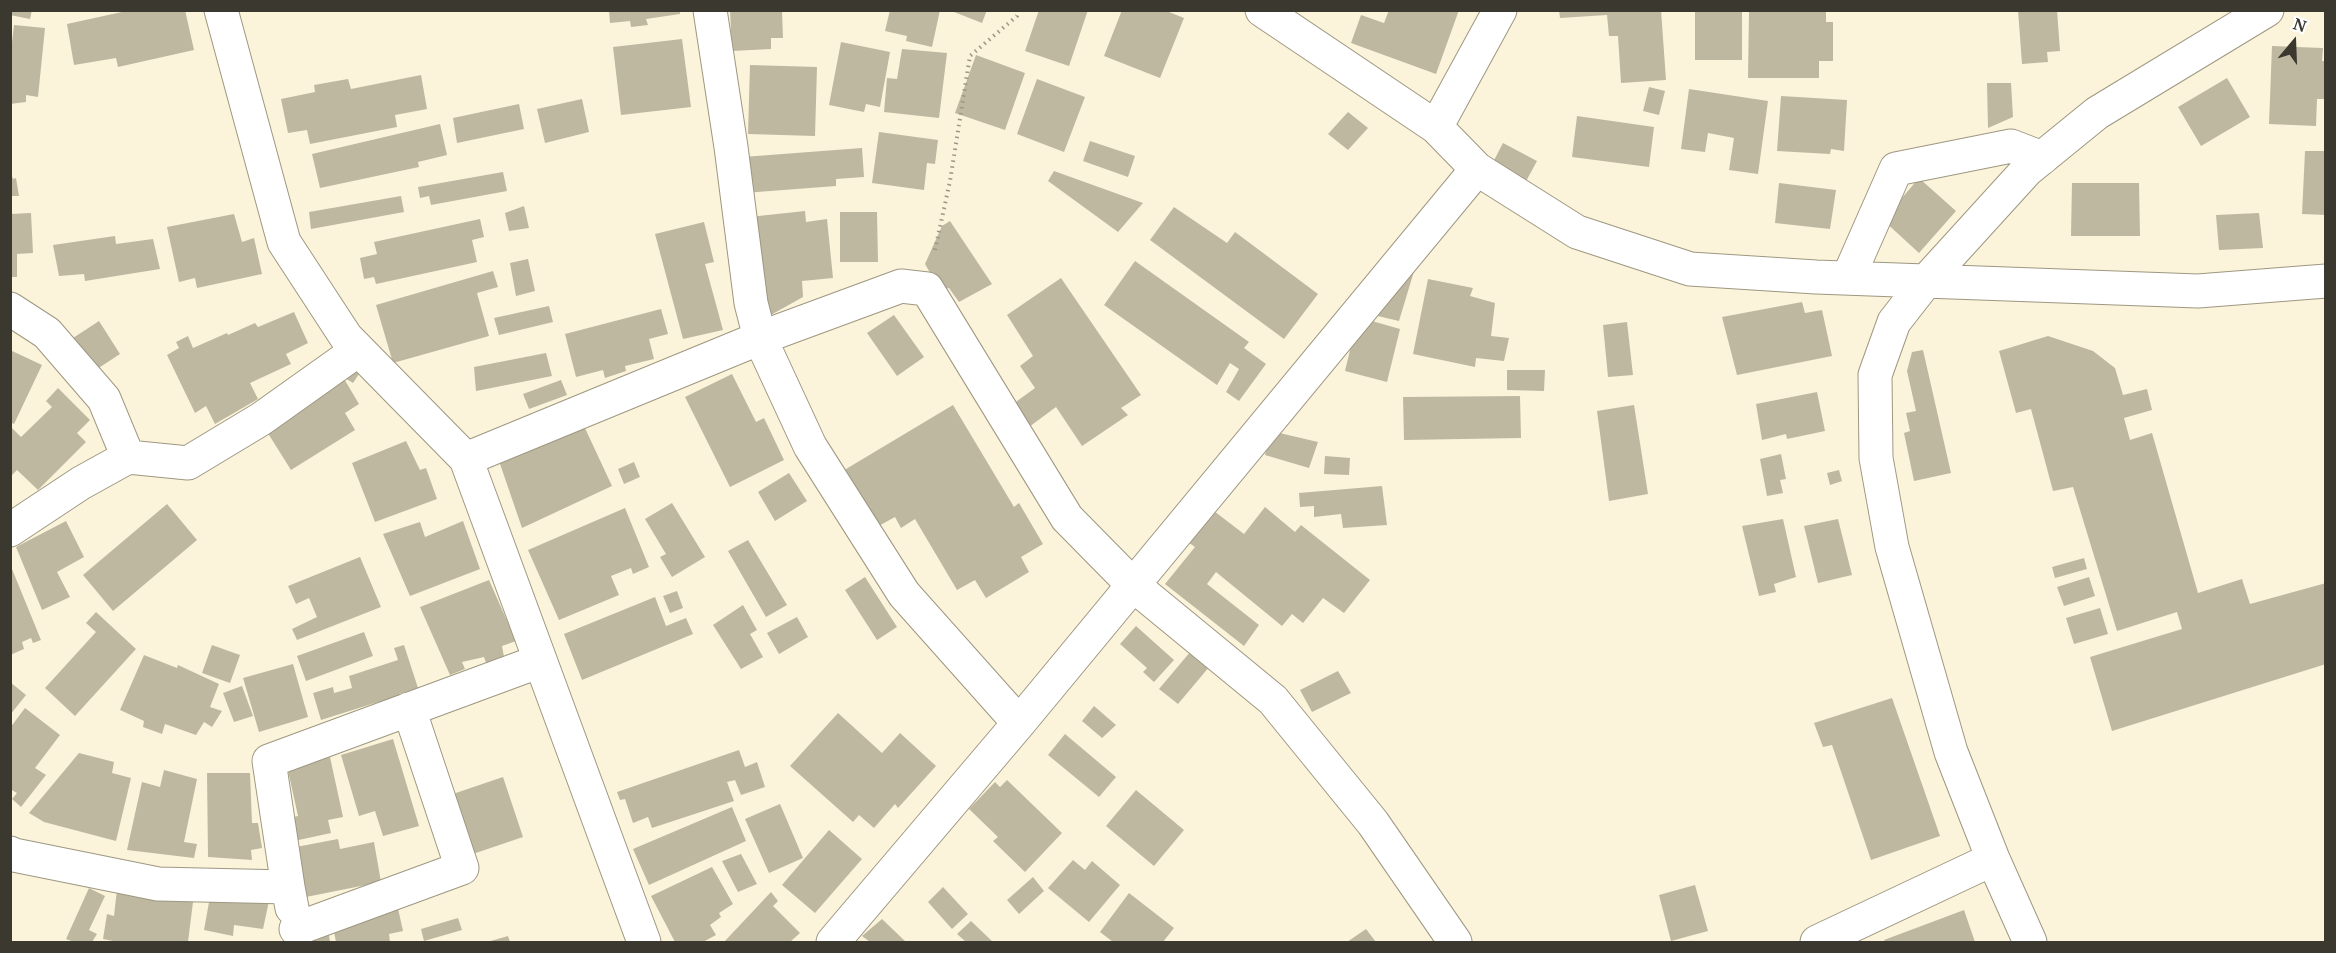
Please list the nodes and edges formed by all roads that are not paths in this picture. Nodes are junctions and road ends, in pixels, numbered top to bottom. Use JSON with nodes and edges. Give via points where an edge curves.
{"nodes":[{"id":1,"x":221,"y":10,"type":"edge"},
{"id":2,"x":710,"y":10,"type":"edge"},
{"id":3,"x":1262,"y":10,"type":"edge"},
{"id":4,"x":1500,"y":10,"type":"edge"},
{"id":5,"x":2267,"y":10,"type":"edge"},
{"id":6,"x":1436,"y":127,"type":"junction"},
{"id":7,"x":2042,"y":158,"type":"junction"},
{"id":8,"x":1477,"y":169,"type":"junction"},
{"id":9,"x":1848,"y":278,"type":"junction"},
{"id":10,"x":1926,"y":281,"type":"junction"},
{"id":11,"x":2325,"y":281,"type":"edge"},
{"id":12,"x":10,"y":309,"type":"edge"},
{"id":13,"x":760,"y":338,"type":"junction"},
{"id":14,"x":358,"y":350,"type":"junction"},
{"id":15,"x":128,"y":458,"type":"junction"},
{"id":16,"x":466,"y":459,"type":"junction"},
{"id":17,"x":10,"y":530,"type":"edge"},
{"id":18,"x":1133,"y":585,"type":"junction"},
{"id":19,"x":540,"y":661,"type":"junction"},
{"id":20,"x":409,"y":709,"type":"junction"},
{"id":21,"x":1019,"y":723,"type":"junction"},
{"id":22,"x":12,"y":855,"type":"edge"},
{"id":23,"x":1993,"y":859,"type":"junction"},
{"id":24,"x":288,"y":886,"type":"junction"},
{"id":25,"x":298,"y":936,"type":"edge"},
{"id":26,"x":644,"y":942,"type":"edge"},
{"id":27,"x":833,"y":942,"type":"edge"},
{"id":28,"x":1455,"y":942,"type":"edge"},
{"id":29,"x":1817,"y":942,"type":"edge"},
{"id":30,"x":2031,"y":942,"type":"edge"}],
"edges":[{"from":1,"to":14,"type":"street","via":[[284,242]]},
{"from":2,"to":13,"type":"street","via":[[751,303]]},
{"from":3,"to":6,"type":"street"},
{"from":4,"to":6,"type":"street"},
{"from":5,"to":7,"type":"street","via":[[2097,113]]},
{"from":6,"to":8,"type":"street"},
{"from":7,"to":9,"type":"street","via":[[2011,146],[1896,169]]},
{"from":7,"to":10,"type":"street"},
{"from":8,"to":9,"type":"street","via":[[1577,232],[1690,269]]},
{"from":8,"to":18,"type":"street"},
{"from":9,"to":10,"type":"street"},
{"from":10,"to":11,"type":"street","via":[[2198,291]]},
{"from":10,"to":23,"type":"street","via":[[1894,322],[1875,375],[1876,458],[1892,547],[1951,752]]},
{"from":12,"to":15,"type":"street","via":[[47,333],[104,399]]},
{"from":13,"to":16,"type":"street"},
{"from":13,"to":18,"type":"street","via":[[901,286],[927,289],[1067,518]]},
{"from":13,"to":21,"type":"street","via":[[810,446],[904,594]]},
{"from":14,"to":15,"type":"street","via":[[261,419],[188,463]]},
{"from":14,"to":16,"type":"street"},
{"from":15,"to":17,"type":"street","via":[[81,483]]},
{"from":16,"to":19,"type":"street"},
{"from":18,"to":21,"type":"street"},
{"from":18,"to":28,"type":"street","via":[[1273,700],[1372,823]]},
{"from":19,"to":20,"type":"street"},
{"from":19,"to":26,"type":"street"},
{"from":20,"to":24,"type":"street","via":[[269,761]]},
{"from":20,"to":25,"type":"street","via":[[462,868]]},
{"from":21,"to":27,"type":"street"},
{"from":22,"to":24,"type":"street","via":[[158,884]]},
{"from":23,"to":29,"type":"street"},
{"from":23,"to":30,"type":"street"},
{"from":24,"to":25,"type":"street"}]}
